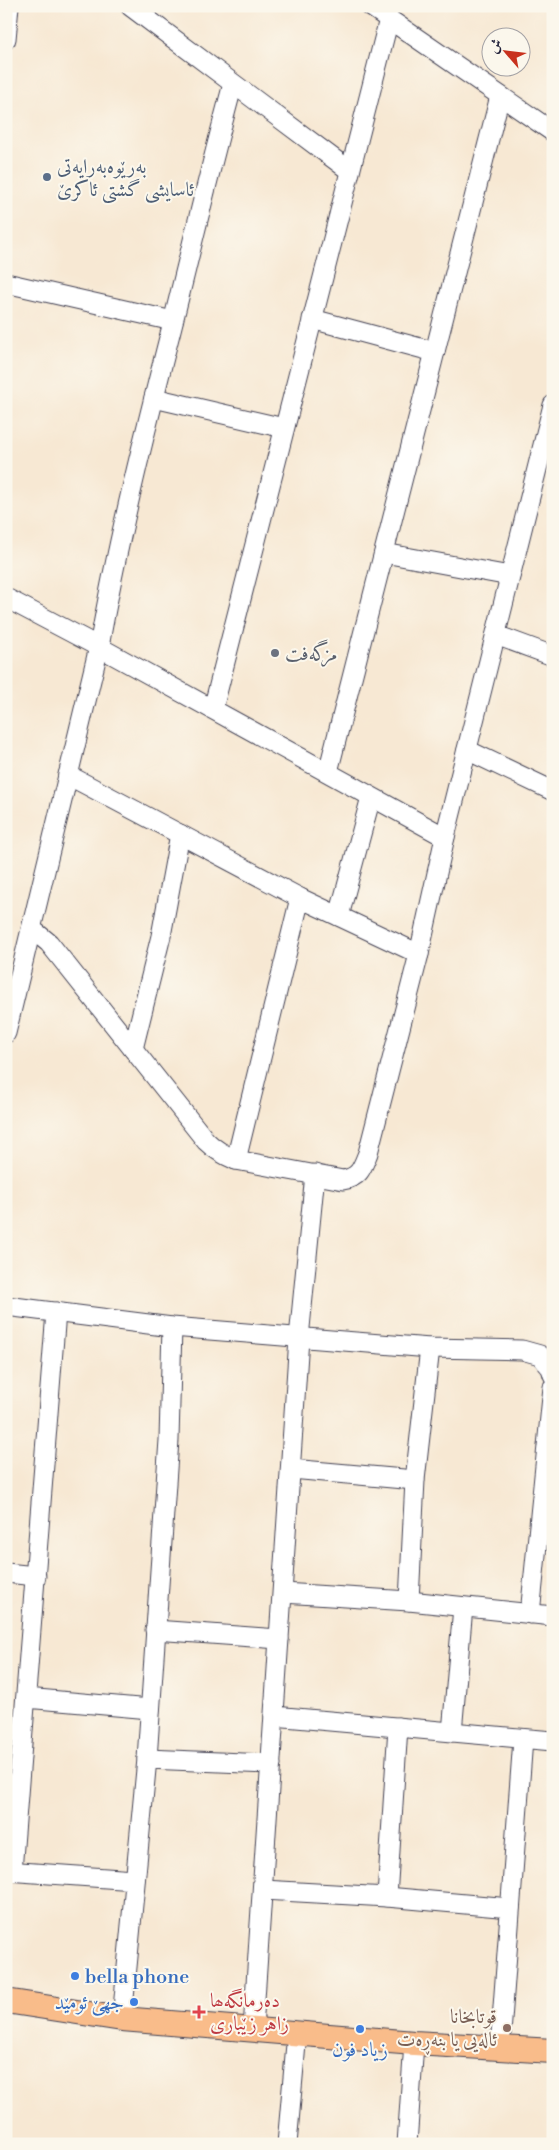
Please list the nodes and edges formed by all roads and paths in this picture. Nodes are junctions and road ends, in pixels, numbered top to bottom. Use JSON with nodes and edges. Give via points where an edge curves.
{"nodes":[{"id":1,"x":9,"y":6,"type":"edge"},
{"id":2,"x":130,"y":6,"type":"edge"},
{"id":3,"x":370,"y":6,"type":"edge"},
{"id":4,"x":388,"y":19,"type":"junction"},
{"id":5,"x":6,"y":39,"type":"edge"},
{"id":6,"x":233,"y":84,"type":"junction"},
{"id":7,"x":500,"y":96,"type":"junction"},
{"id":8,"x":553,"y":132,"type":"edge"},
{"id":9,"x":350,"y":171,"type":"junction"},
{"id":10,"x":6,"y":283,"type":"edge"},
{"id":11,"x":312,"y":319,"type":"junction"},
{"id":12,"x":173,"y":321,"type":"junction"},
{"id":13,"x":435,"y":352,"type":"junction"},
{"id":14,"x":154,"y":398,"type":"junction"},
{"id":15,"x":553,"y":405,"type":"edge"},
{"id":16,"x":284,"y":428,"type":"junction"},
{"id":17,"x":384,"y":553,"type":"junction"},
{"id":18,"x":510,"y":576,"type":"junction"},
{"id":19,"x":6,"y":598,"type":"edge"},
{"id":20,"x":496,"y":635,"type":"junction"},
{"id":21,"x":99,"y":647,"type":"junction"},
{"id":22,"x":553,"y":656,"type":"edge"},
{"id":23,"x":212,"y":709,"type":"junction"},
{"id":24,"x":467,"y":750,"type":"junction"},
{"id":25,"x":328,"y":772,"type":"junction"},
{"id":26,"x":68,"y":775,"type":"junction"},
{"id":27,"x":553,"y":791,"type":"edge"},
{"id":28,"x":371,"y":796,"type":"junction"},
{"id":29,"x":180,"y":834,"type":"junction"},
{"id":30,"x":445,"y":838,"type":"junction"},
{"id":31,"x":300,"y":898,"type":"junction"},
{"id":32,"x":339,"y":916,"type":"junction"},
{"id":33,"x":32,"y":930,"type":"junction"},
{"id":34,"x":419,"y":954,"type":"junction"},
{"id":35,"x":6,"y":1033,"type":"edge"},
{"id":36,"x":134,"y":1049,"type":"junction"},
{"id":37,"x":236,"y":1160,"type":"junction"},
{"id":38,"x":314,"y":1174,"type":"junction"},
{"id":39,"x":6,"y":1306,"type":"edge"},
{"id":40,"x":56,"y":1312,"type":"junction"},
{"id":41,"x":172,"y":1328,"type":"junction"},
{"id":42,"x":299,"y":1338,"type":"junction"},
{"id":43,"x":430,"y":1348,"type":"junction"},
{"id":44,"x":546,"y":1356,"type":"edge"},
{"id":45,"x":553,"y":1375,"type":"edge"},
{"id":46,"x":553,"y":1387,"type":"edge"},
{"id":47,"x":291,"y":1469,"type":"junction"},
{"id":48,"x":415,"y":1480,"type":"junction"},
{"id":49,"x":547,"y":1495,"type":"edge"},
{"id":50,"x":6,"y":1573,"type":"edge"},
{"id":51,"x":36,"y":1576,"type":"junction"},
{"id":52,"x":282,"y":1593,"type":"junction"},
{"id":53,"x":409,"y":1601,"type":"junction"},
{"id":54,"x":463,"y":1607,"type":"junction"},
{"id":55,"x":530,"y":1614,"type":"junction"},
{"id":56,"x":553,"y":1616,"type":"edge"},
{"id":57,"x":154,"y":1630,"type":"junction"},
{"id":58,"x":280,"y":1639,"type":"junction"},
{"id":59,"x":26,"y":1698,"type":"junction"},
{"id":60,"x":150,"y":1709,"type":"junction"},
{"id":61,"x":274,"y":1716,"type":"junction"},
{"id":62,"x":398,"y":1727,"type":"junction"},
{"id":63,"x":452,"y":1732,"type":"junction"},
{"id":64,"x":523,"y":1739,"type":"junction"},
{"id":65,"x":553,"y":1741,"type":"edge"},
{"id":66,"x":147,"y":1759,"type":"junction"},
{"id":67,"x":271,"y":1764,"type":"junction"},
{"id":68,"x":9,"y":1871,"type":"edge"},
{"id":69,"x":135,"y":1880,"type":"junction"},
{"id":70,"x":263,"y":1890,"type":"junction"},
{"id":71,"x":386,"y":1897,"type":"junction"},
{"id":72,"x":510,"y":1908,"type":"junction"},
{"id":73,"x":6,"y":2001,"type":"edge"},
{"id":74,"x":122,"y":2019,"type":"junction"},
{"id":75,"x":253,"y":2029,"type":"junction"},
{"id":76,"x":297,"y":2033,"type":"junction"},
{"id":77,"x":414,"y":2043,"type":"junction"},
{"id":78,"x":500,"y":2047,"type":"junction"},
{"id":79,"x":553,"y":2051,"type":"edge"},
{"id":80,"x":286,"y":2144,"type":"edge"},
{"id":81,"x":407,"y":2144,"type":"edge"}],
"edges":[{"from":1,"to":5,"type":"street"},
{"from":2,"to":6,"type":"street"},
{"from":3,"to":4,"type":"street"},
{"from":4,"to":7,"type":"street"},
{"from":4,"to":9,"type":"street"},
{"from":6,"to":9,"type":"street"},
{"from":6,"to":12,"type":"street"},
{"from":7,"to":8,"type":"street"},
{"from":7,"to":13,"type":"street"},
{"from":9,"to":11,"type":"street"},
{"from":10,"to":12,"type":"street"},
{"from":11,"to":13,"type":"street"},
{"from":11,"to":16,"type":"street"},
{"from":12,"to":14,"type":"street"},
{"from":13,"to":17,"type":"street"},
{"from":14,"to":16,"type":"street"},
{"from":14,"to":21,"type":"street","via":[[109,590]]},
{"from":15,"to":18,"type":"street"},
{"from":16,"to":23,"type":"street"},
{"from":17,"to":18,"type":"street"},
{"from":17,"to":25,"type":"street"},
{"from":18,"to":20,"type":"street"},
{"from":19,"to":21,"type":"street"},
{"from":20,"to":22,"type":"street"},
{"from":20,"to":24,"type":"street"},
{"from":21,"to":23,"type":"street"},
{"from":21,"to":26,"type":"street"},
{"from":23,"to":25,"type":"street"},
{"from":24,"to":27,"type":"street"},
{"from":24,"to":30,"type":"street"},
{"from":25,"to":28,"type":"street"},
{"from":26,"to":29,"type":"street"},
{"from":26,"to":33,"type":"street"},
{"from":28,"to":30,"type":"street"},
{"from":28,"to":32,"type":"street"},
{"from":29,"to":31,"type":"street"},
{"from":29,"to":36,"type":"street","via":[[161,936]]},
{"from":30,"to":34,"type":"street"},
{"from":31,"to":32,"type":"street"},
{"from":31,"to":37,"type":"street"},
{"from":32,"to":34,"type":"street"},
{"from":33,"to":35,"type":"street"},
{"from":33,"to":36,"type":"street","via":[[49,943]]},
{"from":34,"to":38,"type":"street","via":[[361,1171],[354,1178],[343,1180]]},
{"from":36,"to":37,"type":"street","via":[[206,1141]]},
{"from":37,"to":38,"type":"street"},
{"from":38,"to":42,"type":"street"},
{"from":39,"to":40,"type":"street"},
{"from":40,"to":41,"type":"street"},
{"from":40,"to":51,"type":"street"},
{"from":41,"to":42,"type":"street"},
{"from":41,"to":57,"type":"street","via":[[169,1440]]},
{"from":42,"to":43,"type":"street"},
{"from":42,"to":47,"type":"street"},
{"from":43,"to":44,"type":"street","via":[[522,1350]]},
{"from":43,"to":48,"type":"street"},
{"from":44,"to":45,"type":"street"},
{"from":46,"to":49,"type":"street"},
{"from":47,"to":48,"type":"street"},
{"from":47,"to":52,"type":"street"},
{"from":48,"to":53,"type":"street"},
{"from":49,"to":55,"type":"street"},
{"from":50,"to":51,"type":"street"},
{"from":51,"to":59,"type":"street"},
{"from":52,"to":53,"type":"street"},
{"from":52,"to":58,"type":"street"},
{"from":53,"to":54,"type":"street"},
{"from":54,"to":55,"type":"street"},
{"from":54,"to":63,"type":"street"},
{"from":55,"to":56,"type":"street"},
{"from":57,"to":58,"type":"street"},
{"from":57,"to":60,"type":"street"},
{"from":58,"to":61,"type":"street"},
{"from":59,"to":60,"type":"street"},
{"from":59,"to":68,"type":"street"},
{"from":60,"to":66,"type":"street"},
{"from":61,"to":62,"type":"street"},
{"from":61,"to":67,"type":"street"},
{"from":62,"to":63,"type":"street"},
{"from":62,"to":71,"type":"street"},
{"from":63,"to":64,"type":"street"},
{"from":64,"to":65,"type":"street"},
{"from":64,"to":72,"type":"street"},
{"from":66,"to":67,"type":"street"},
{"from":66,"to":69,"type":"street"},
{"from":67,"to":70,"type":"street"},
{"from":68,"to":69,"type":"street"},
{"from":69,"to":74,"type":"street"},
{"from":70,"to":71,"type":"street"},
{"from":70,"to":75,"type":"street"},
{"from":71,"to":72,"type":"street"},
{"from":72,"to":78,"type":"street"},
{"from":73,"to":74,"type":"main road"},
{"from":74,"to":75,"type":"main road"},
{"from":75,"to":76,"type":"main road"},
{"from":76,"to":77,"type":"main road"},
{"from":76,"to":80,"type":"street"},
{"from":77,"to":78,"type":"main road"},
{"from":77,"to":81,"type":"street"},
{"from":78,"to":79,"type":"main road"}]}
